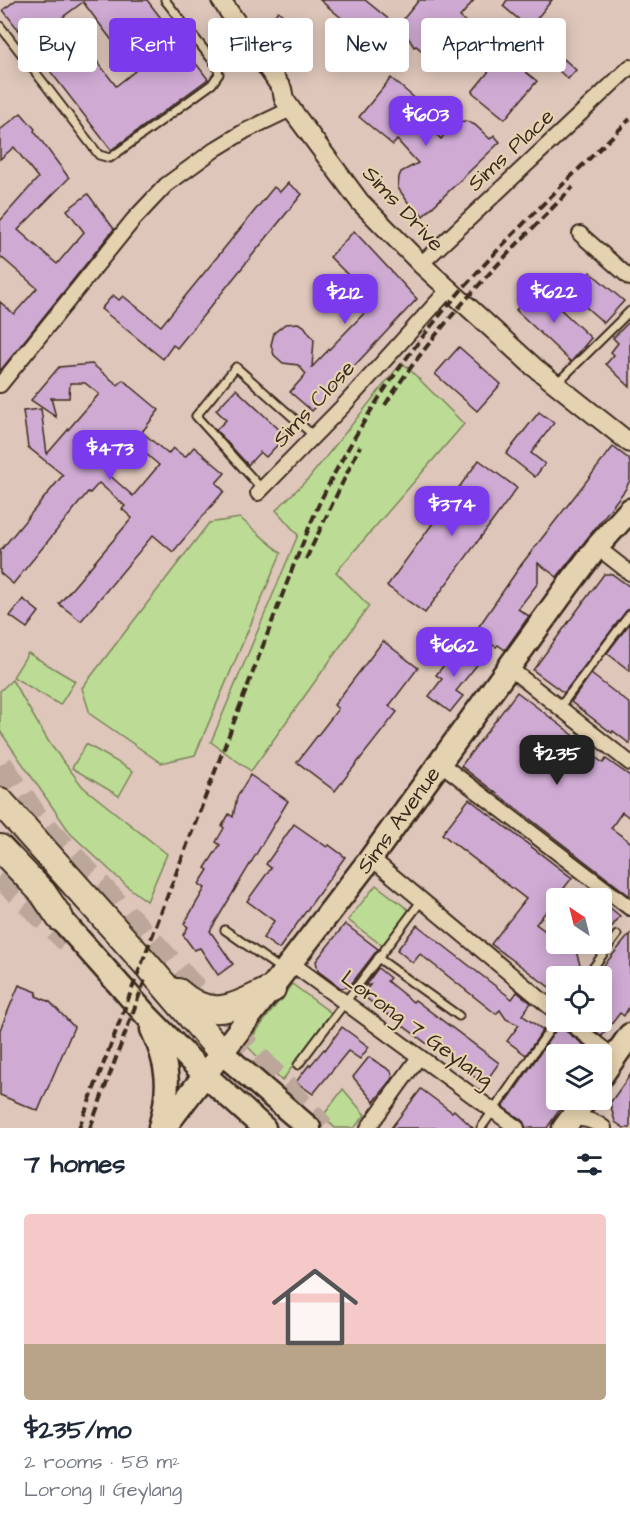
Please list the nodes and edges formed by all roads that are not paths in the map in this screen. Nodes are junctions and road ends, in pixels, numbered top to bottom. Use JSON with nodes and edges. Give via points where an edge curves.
{"nodes":[{"id":1,"x":165,"y":0,"type":"edge"},
{"id":2,"x":210,"y":0,"type":"edge"},
{"id":3,"x":221,"y":0,"type":"edge"},
{"id":4,"x":0,"y":26,"type":"edge"},
{"id":5,"x":630,"y":67,"type":"edge"},
{"id":6,"x":287,"y":104,"type":"junction"},
{"id":7,"x":580,"y":234,"type":"dead end"},
{"id":8,"x":421,"y":264,"type":"junction"},
{"id":9,"x":630,"y":278,"type":"edge"},
{"id":10,"x":448,"y":290,"type":"junction"},
{"id":11,"x":630,"y":311,"type":"edge"},
{"id":12,"x":0,"y":385,"type":"edge"},
{"id":13,"x":555,"y":385,"type":"junction"},
{"id":14,"x":584,"y":408,"type":"junction"},
{"id":15,"x":314,"y":436,"type":"junction"},
{"id":16,"x":630,"y":443,"type":"edge"},
{"id":17,"x":630,"y":450,"type":"edge"},
{"id":18,"x":260,"y":491,"type":"joint"},
{"id":19,"x":630,"y":510,"type":"edge"},
{"id":20,"x":597,"y":547,"type":"junction"},
{"id":21,"x":630,"y":573,"type":"edge"},
{"id":22,"x":630,"y":614,"type":"edge"},
{"id":23,"x":508,"y":667,"type":"junction"},
{"id":24,"x":559,"y":708,"type":"junction"},
{"id":25,"x":440,"y":763,"type":"junction"},
{"id":26,"x":630,"y":763,"type":"edge"},
{"id":27,"x":0,"y":801,"type":"edge"},
{"id":28,"x":0,"y":848,"type":"edge"},
{"id":29,"x":371,"y":858,"type":"junction"},
{"id":30,"x":0,"y":874,"type":"edge"},
{"id":31,"x":422,"y":900,"type":"junction"},
{"id":32,"x":630,"y":908,"type":"edge"},
{"id":33,"x":60,"y":918,"type":"junction"},
{"id":34,"x":225,"y":930,"type":"dead end"},
{"id":35,"x":616,"y":935,"type":"dead end"},
{"id":36,"x":378,"y":958,"type":"junction"},
{"id":37,"x":146,"y":964,"type":"junction"},
{"id":38,"x":594,"y":966,"type":"edge"},
{"id":39,"x":282,"y":975,"type":"junction"},
{"id":40,"x":345,"y":1002,"type":"junction"},
{"id":41,"x":546,"y":1004,"type":"edge"},
{"id":42,"x":147,"y":1016,"type":"junction"},
{"id":43,"x":459,"y":1016,"type":"dead end"},
{"id":44,"x":548,"y":1032,"type":"edge"},
{"id":45,"x":578,"y":1032,"type":"edge"},
{"id":46,"x":630,"y":1035,"type":"edge"},
{"id":47,"x":588,"y":1044,"type":"edge"},
{"id":48,"x":222,"y":1053,"type":"junction"},
{"id":49,"x":419,"y":1057,"type":"junction"},
{"id":50,"x":612,"y":1060,"type":"edge"},
{"id":51,"x":298,"y":1065,"type":"dead end"},
{"id":52,"x":205,"y":1075,"type":"junction"},
{"id":53,"x":578,"y":1110,"type":"edge"},
{"id":54,"x":492,"y":1111,"type":"junction"},
{"id":55,"x":568,"y":1123,"type":"edge"},
{"id":56,"x":159,"y":1128,"type":"edge"},
{"id":57,"x":164,"y":1128,"type":"edge"},
{"id":58,"x":264,"y":1128,"type":"edge"},
{"id":59,"x":309,"y":1128,"type":"edge"},
{"id":60,"x":368,"y":1128,"type":"edge"},
{"id":61,"x":480,"y":1128,"type":"edge"},
{"id":62,"x":517,"y":1128,"type":"edge"},
{"id":63,"x":604,"y":1128,"type":"edge"}],
"edges":[{"from":1,"to":4,"type":"lane","via":[[217,66],[219,74],[212,84],[110,158],[99,155]]},
{"from":2,"to":6,"type":"street","name":"Sims Drive","via":[[274,93]]},
{"from":3,"to":6,"type":"street","name":"Sims Drive","via":[[282,88]]},
{"from":5,"to":8,"type":"street","name":"Sims Place"},
{"from":6,"to":8,"type":"street","name":"Sims Drive","via":[[360,202]]},
{"from":6,"to":12,"type":"street","via":[[166,185]]},
{"from":7,"to":9,"type":"street"},
{"from":8,"to":10,"type":"street","name":"Sims Drive"},
{"from":10,"to":13,"type":"street","name":"Sims Drive"},
{"from":10,"to":15,"type":"street","name":"Sims Close"},
{"from":11,"to":13,"type":"lane"},
{"from":13,"to":14,"type":"street","name":"Sims Drive"},
{"from":14,"to":16,"type":"street"},
{"from":14,"to":17,"type":"street"},
{"from":15,"to":18,"type":"street","name":"Sims Close"},
{"from":15,"to":18,"type":"lane","via":[[236,367],[196,416]]},
{"from":19,"to":20,"type":"main road","name":"Sims Avenue"},
{"from":20,"to":21,"type":"street"},
{"from":20,"to":23,"type":"main road","name":"Sims Avenue"},
{"from":22,"to":24,"type":"lane"},
{"from":23,"to":24,"type":"street"},
{"from":23,"to":25,"type":"main road","name":"Sims Avenue"},
{"from":24,"to":26,"type":"street"},
{"from":25,"to":29,"type":"main road","name":"Sims Avenue"},
{"from":25,"to":32,"type":"street"},
{"from":27,"to":37,"type":"highway"},
{"from":28,"to":33,"type":"highway","via":[[43,893]]},
{"from":29,"to":31,"type":"street"},
{"from":29,"to":39,"type":"main road","name":"Sims Avenue"},
{"from":30,"to":33,"type":"highway"},
{"from":31,"to":36,"type":"lane"},
{"from":31,"to":41,"type":"street"},
{"from":33,"to":42,"type":"main road"},
{"from":34,"to":39,"type":"lane"},
{"from":35,"to":38,"type":"lane"},
{"from":36,"to":40,"type":"lane"},
{"from":36,"to":43,"type":"lane"},
{"from":37,"to":39,"type":"highway","via":[[190,1003],[208,1009],[231,1008]]},
{"from":37,"to":48,"type":"highway"},
{"from":39,"to":40,"type":"street","name":"Lorong 7 Geylang"},
{"from":39,"to":48,"type":"main road","name":"Sims Avenue"},
{"from":40,"to":49,"type":"street","name":"Lorong 7 Geylang"},
{"from":40,"to":51,"type":"lane"},
{"from":42,"to":52,"type":"main road"},
{"from":42,"to":56,"type":"main road","via":[[165,1060],[168,1084]]},
{"from":44,"to":54,"type":"lane"},
{"from":45,"to":47,"type":"street"},
{"from":46,"to":50,"type":"main road"},
{"from":48,"to":52,"type":"main road","name":"Sims Avenue"},
{"from":48,"to":59,"type":"main road"},
{"from":49,"to":54,"type":"street","name":"Lorong 7 Geylang"},
{"from":49,"to":60,"type":"street"},
{"from":52,"to":57,"type":"main road","name":"Sims Avenue"},
{"from":52,"to":58,"type":"main road"},
{"from":53,"to":55,"type":"main road"},
{"from":54,"to":61,"type":"lane"},
{"from":54,"to":62,"type":"street","name":"Lorong 7 Geylang"},
{"from":55,"to":63,"type":"street","via":[[596,1122]]}]}
